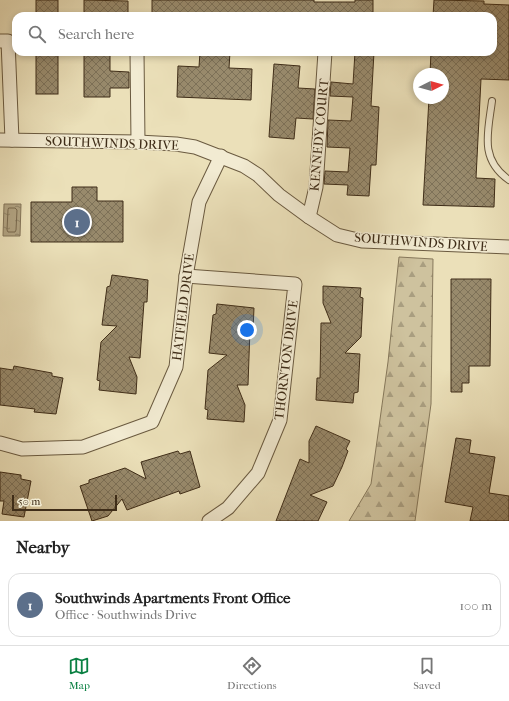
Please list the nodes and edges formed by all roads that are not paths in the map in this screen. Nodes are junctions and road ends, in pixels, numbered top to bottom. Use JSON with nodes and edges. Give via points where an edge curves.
{"nodes":[{"id":1,"x":0,"y":41,"type":"edge"},
{"id":2,"x":137,"y":56,"type":"edge"},
{"id":3,"x":325,"y":56,"type":"edge"},
{"id":4,"x":492,"y":101,"type":"dead end"},
{"id":5,"x":6,"y":140,"type":"edge"},
{"id":6,"x":138,"y":142,"type":"junction"},
{"id":7,"x":221,"y":156,"type":"junction"},
{"id":8,"x":509,"y":180,"type":"edge"},
{"id":9,"x":309,"y":217,"type":"junction"},
{"id":10,"x":509,"y":247,"type":"edge"},
{"id":11,"x":186,"y":276,"type":"junction"},
{"id":12,"x":0,"y":443,"type":"edge"},
{"id":13,"x":209,"y":521,"type":"edge"}],
"edges":[{"from":1,"to":5,"type":"street","via":[[8,41]]},
{"from":2,"to":6,"type":"street"},
{"from":3,"to":9,"type":"street","name":"KENNEDY COURT","via":[[316,187]]},
{"from":4,"to":8,"type":"lane","via":[[487,143],[491,160],[499,173]]},
{"from":5,"to":6,"type":"street","name":"SOUTHWINDS DRIVE"},
{"from":6,"to":7,"type":"street","name":"SOUTHWINDS DRIVE","via":[[195,147]]},
{"from":7,"to":9,"type":"street","name":"SOUTHWINDS DRIVE","via":[[258,175],[279,195]]},
{"from":7,"to":11,"type":"street","name":"HATFIELD DRIVE","via":[[199,202]]},
{"from":9,"to":10,"type":"street","name":"SOUTHWINDS DRIVE","via":[[337,235],[362,241]]},
{"from":11,"to":12,"type":"street","name":"HATFIELD DRIVE","via":[[176,367],[152,422],[84,447],[22,448]]},
{"from":11,"to":13,"type":"street","name":"THORNTON DRIVE","via":[[296,284],[280,420],[258,473],[228,508]]}]}
